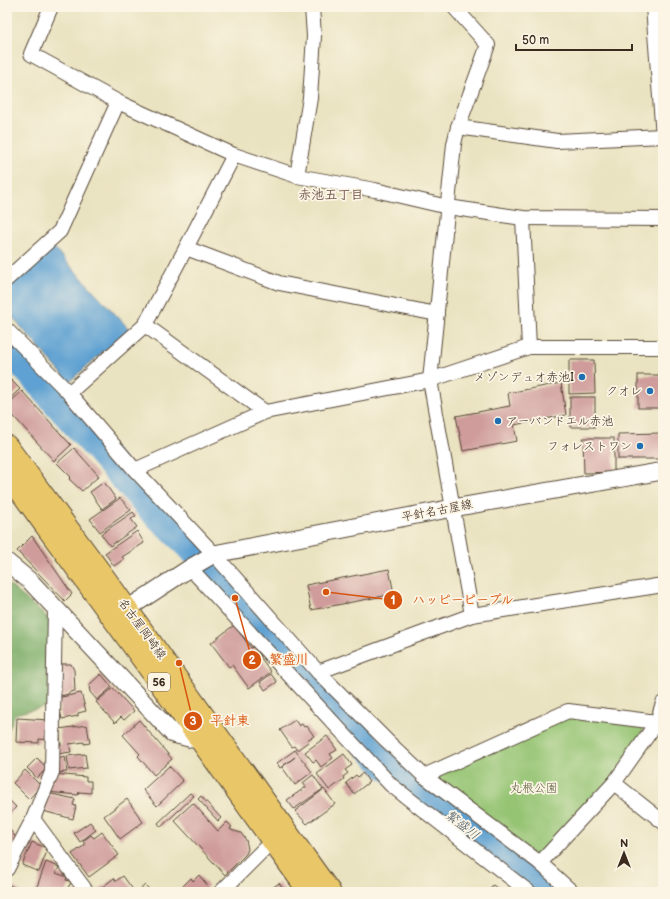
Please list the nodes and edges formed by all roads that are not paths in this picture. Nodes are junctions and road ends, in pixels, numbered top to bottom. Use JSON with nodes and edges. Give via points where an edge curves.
{"nodes":[{"id":1,"x":51,"y":7,"type":"edge"},
{"id":2,"x":312,"y":7,"type":"edge"},
{"id":3,"x":454,"y":7,"type":"edge"},
{"id":4,"x":653,"y":7,"type":"edge"},
{"id":5,"x":118,"y":102,"type":"junction"},
{"id":6,"x":458,"y":127,"type":"junction"},
{"id":7,"x":663,"y":136,"type":"edge"},
{"id":8,"x":234,"y":156,"type":"junction"},
{"id":9,"x":297,"y":176,"type":"junction"},
{"id":10,"x":448,"y":207,"type":"junction"},
{"id":11,"x":523,"y":218,"type":"junction"},
{"id":12,"x":663,"y":218,"type":"edge"},
{"id":13,"x":186,"y":248,"type":"junction"},
{"id":14,"x":7,"y":279,"type":"edge"},
{"id":15,"x":437,"y":314,"type":"junction"},
{"id":16,"x":145,"y":325,"type":"junction"},
{"id":17,"x":7,"y":330,"type":"edge"},
{"id":18,"x":663,"y":347,"type":"edge"},
{"id":19,"x":529,"y":348,"type":"junction"},
{"id":20,"x":430,"y":380,"type":"junction"},
{"id":21,"x":69,"y":392,"type":"junction"},
{"id":22,"x":265,"y":412,"type":"junction"},
{"id":23,"x":7,"y":446,"type":"edge"},
{"id":24,"x":135,"y":470,"type":"junction"},
{"id":25,"x":663,"y":471,"type":"edge"},
{"id":26,"x":7,"y":473,"type":"edge"},
{"id":27,"x":453,"y":508,"type":"junction"},
{"id":28,"x":213,"y":554,"type":"junction"},
{"id":29,"x":7,"y":562,"type":"edge"},
{"id":30,"x":190,"y":568,"type":"junction"},
{"id":31,"x":663,"y":585,"type":"edge"},
{"id":32,"x":55,"y":608,"type":"junction"},
{"id":33,"x":120,"y":614,"type":"junction"},
{"id":34,"x":472,"y":615,"type":"junction"},
{"id":35,"x":318,"y":672,"type":"junction"},
{"id":36,"x":663,"y":703,"type":"edge"},
{"id":37,"x":657,"y":722,"type":"junction"},
{"id":38,"x":201,"y":741,"type":"junction"},
{"id":39,"x":424,"y":776,"type":"junction"},
{"id":40,"x":614,"y":783,"type":"junction"},
{"id":41,"x":33,"y":819,"type":"junction"},
{"id":42,"x":663,"y":822,"type":"edge"},
{"id":43,"x":272,"y":841,"type":"junction"},
{"id":44,"x":540,"y":863,"type":"junction"},
{"id":45,"x":7,"y":869,"type":"edge"},
{"id":46,"x":87,"y":892,"type":"edge"},
{"id":47,"x":221,"y":892,"type":"edge"},
{"id":48,"x":309,"y":892,"type":"edge"},
{"id":49,"x":330,"y":892,"type":"edge"},
{"id":50,"x":529,"y":892,"type":"edge"},
{"id":51,"x":572,"y":892,"type":"edge"}],
"edges":[{"from":1,"to":5,"type":"street","via":[[31,54]]},
{"from":2,"to":9,"type":"street","via":[[314,36],[310,98]]},
{"from":3,"to":6,"type":"street","via":[[488,44]]},
{"from":4,"to":7,"type":"street"},
{"from":5,"to":8,"type":"street"},
{"from":5,"to":14,"type":"street","via":[[60,231]]},
{"from":6,"to":7,"type":"street","via":[[557,141]]},
{"from":6,"to":10,"type":"street"},
{"from":8,"to":9,"type":"street"},
{"from":8,"to":13,"type":"street"},
{"from":9,"to":10,"type":"street","via":[[376,190]]},
{"from":10,"to":11,"type":"street"},
{"from":10,"to":15,"type":"street"},
{"from":11,"to":12,"type":"street"},
{"from":11,"to":19,"type":"street"},
{"from":13,"to":15,"type":"street","via":[[279,283]]},
{"from":13,"to":16,"type":"street"},
{"from":15,"to":20,"type":"street"},
{"from":16,"to":21,"type":"street"},
{"from":16,"to":22,"type":"street"},
{"from":17,"to":21,"type":"street"},
{"from":18,"to":19,"type":"street"},
{"from":19,"to":20,"type":"street"},
{"from":20,"to":22,"type":"street"},
{"from":20,"to":27,"type":"street"},
{"from":21,"to":24,"type":"street"},
{"from":22,"to":24,"type":"street"},
{"from":23,"to":33,"type":"main road","name":"名古屋岡崎線","number":"56"},
{"from":24,"to":28,"type":"street"},
{"from":25,"to":27,"type":"street","name":"平針名古屋線"},
{"from":26,"to":33,"type":"main road","name":"名古屋岡崎線","number":"56"},
{"from":27,"to":28,"type":"street","name":"平針名古屋線"},
{"from":27,"to":34,"type":"street"},
{"from":28,"to":30,"type":"street"},
{"from":28,"to":35,"type":"street"},
{"from":29,"to":32,"type":"street","via":[[30,581]]},
{"from":30,"to":33,"type":"street"},
{"from":30,"to":50,"type":"street","via":[[391,785]]},
{"from":31,"to":34,"type":"street"},
{"from":32,"to":38,"type":"street","via":[[173,734]]},
{"from":32,"to":41,"type":"street","via":[[52,772]]},
{"from":33,"to":38,"type":"main road","name":"名古屋岡崎線","number":"56"},
{"from":33,"to":49,"type":"main road","name":"名古屋岡崎線","number":"56"},
{"from":34,"to":35,"type":"street"},
{"from":35,"to":39,"type":"street"},
{"from":36,"to":37,"type":"street"},
{"from":37,"to":39,"type":"street","via":[[568,711]]},
{"from":37,"to":40,"type":"street"},
{"from":38,"to":43,"type":"main road","name":"名古屋岡崎線","number":"56"},
{"from":39,"to":44,"type":"street"},
{"from":40,"to":42,"type":"street"},
{"from":40,"to":44,"type":"street"},
{"from":41,"to":45,"type":"street"},
{"from":41,"to":46,"type":"street"},
{"from":43,"to":47,"type":"street"},
{"from":43,"to":48,"type":"main road","name":"名古屋岡崎線","number":"56"},
{"from":44,"to":51,"type":"street"}]}
